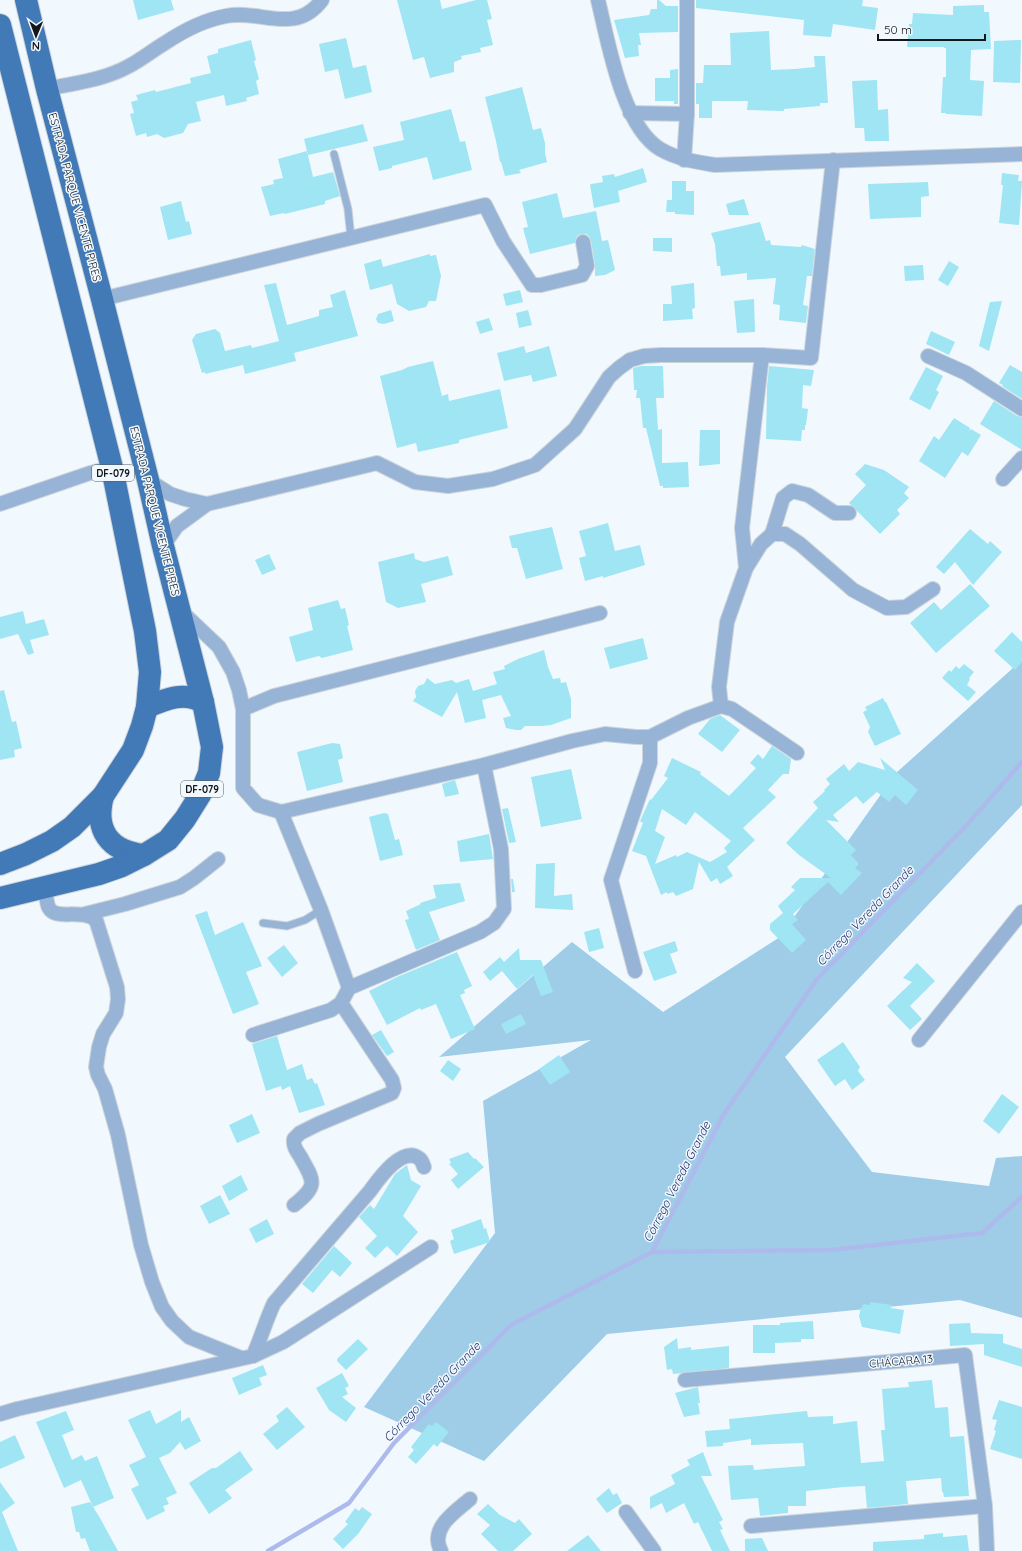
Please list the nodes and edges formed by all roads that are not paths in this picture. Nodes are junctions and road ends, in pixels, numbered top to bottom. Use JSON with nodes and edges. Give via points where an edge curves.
{"nodes":[{"id":1,"x":26,"y":0,"type":"edge"},
{"id":2,"x":322,"y":0,"type":"edge"},
{"id":3,"x":598,"y":0,"type":"edge"},
{"id":4,"x":688,"y":0,"type":"edge"},
{"id":5,"x":33,"y":25,"type":"junction"},
{"id":6,"x":1,"y":30,"type":"edge"},
{"id":7,"x":47,"y":89,"type":"junction"},
{"id":8,"x":630,"y":113,"type":"junction"},
{"id":9,"x":687,"y":114,"type":"junction"},
{"id":10,"x":334,"y":154,"type":"dead end"},
{"id":11,"x":1022,"y":154,"type":"edge"},
{"id":12,"x":684,"y":160,"type":"junction"},
{"id":13,"x":833,"y":160,"type":"junction"},
{"id":14,"x":351,"y":238,"type":"junction"},
{"id":15,"x":583,"y":242,"type":"dead end"},
{"id":16,"x":102,"y":300,"type":"junction"},
{"id":17,"x":762,"y":354,"type":"junction"},
{"id":18,"x":928,"y":356,"type":"dead end"},
{"id":19,"x":1022,"y":409,"type":"edge"},
{"id":20,"x":1022,"y":458,"type":"edge"},
{"id":21,"x":112,"y":468,"type":"junction"},
{"id":22,"x":1004,"y":479,"type":"dead end"},
{"id":23,"x":148,"y":480,"type":"junction"},
{"id":24,"x":0,"y":504,"type":"edge"},
{"id":25,"x":207,"y":504,"type":"junction"},
{"id":26,"x":849,"y":514,"type":"dead end"},
{"id":27,"x":772,"y":534,"type":"junction"},
{"id":28,"x":163,"y":546,"type":"junction"},
{"id":29,"x":746,"y":568,"type":"junction"},
{"id":30,"x":933,"y":589,"type":"dead end"},
{"id":31,"x":180,"y":611,"type":"junction"},
{"id":32,"x":600,"y":613,"type":"dead end"},
{"id":33,"x":204,"y":702,"type":"junction"},
{"id":34,"x":721,"y":706,"type":"junction"},
{"id":35,"x":147,"y":707,"type":"junction"},
{"id":36,"x":243,"y":709,"type":"junction"},
{"id":37,"x":650,"y":737,"type":"junction"},
{"id":38,"x":797,"y":753,"type":"dead end"},
{"id":39,"x":484,"y":765,"type":"junction"},
{"id":40,"x":103,"y":796,"type":"junction"},
{"id":41,"x":281,"y":812,"type":"junction"},
{"id":42,"x":144,"y":855,"type":"junction"},
{"id":43,"x":218,"y":859,"type":"dead end"},
{"id":44,"x":0,"y":864,"type":"edge"},
{"id":45,"x":45,"y":886,"type":"junction"},
{"id":46,"x":0,"y":898,"type":"edge"},
{"id":47,"x":321,"y":910,"type":"junction"},
{"id":48,"x":1022,"y":912,"type":"edge"},
{"id":49,"x":85,"y":914,"type":"junction"},
{"id":50,"x":263,"y":923,"type":"dead end"},
{"id":51,"x":635,"y":971,"type":"dead end"},
{"id":52,"x":349,"y":988,"type":"junction"},
{"id":53,"x":342,"y":1002,"type":"junction"},
{"id":54,"x":253,"y":1035,"type":"dead end"},
{"id":55,"x":919,"y":1040,"type":"dead end"},
{"id":56,"x":424,"y":1167,"type":"dead end"},
{"id":57,"x":294,"y":1205,"type":"dead end"},
{"id":58,"x":431,"y":1247,"type":"dead end"},
{"id":59,"x":247,"y":1357,"type":"junction"},
{"id":60,"x":685,"y":1380,"type":"dead end"},
{"id":61,"x":0,"y":1414,"type":"edge"},
{"id":62,"x":470,"y":1499,"type":"dead end"},
{"id":63,"x":985,"y":1506,"type":"junction"},
{"id":64,"x":626,"y":1512,"type":"dead end"},
{"id":65,"x":751,"y":1526,"type":"dead end"},
{"id":66,"x":441,"y":1551,"type":"edge"},
{"id":67,"x":654,"y":1551,"type":"edge"},
{"id":68,"x":987,"y":1551,"type":"edge"}],
"edges":[{"from":1,"to":5,"type":"main road","name":"ESTRADA PARQUE VICENTE PIRES","number":"DF-079"},
{"from":2,"to":7,"type":"street","via":[[306,15],[292,19],[278,20],[244,14],[202,22],[130,66],[108,76]]},
{"from":3,"to":8,"type":"street","via":[[612,59]]},
{"from":4,"to":9,"type":"street"},
{"from":5,"to":6,"type":"main road","via":[[30,32],[17,39],[9,39]]},
{"from":5,"to":7,"type":"main road","name":"ESTRADA PARQUE VICENTE PIRES","number":"DF-079"},
{"from":6,"to":21,"type":"main road","number":"DF-079"},
{"from":7,"to":16,"type":"main road","name":"ESTRADA PARQUE VICENTE PIRES","number":"DF-079"},
{"from":8,"to":9,"type":"street"},
{"from":8,"to":12,"type":"street","via":[[642,134],[659,149]]},
{"from":9,"to":12,"type":"street"},
{"from":10,"to":14,"type":"lane","via":[[348,209]]},
{"from":11,"to":13,"type":"street"},
{"from":12,"to":13,"type":"street","via":[[715,165]]},
{"from":13,"to":17,"type":"street","via":[[811,358]]},
{"from":14,"to":15,"type":"street","via":[[485,206],[503,241],[532,284],[540,285],[582,275],[587,266]]},
{"from":14,"to":16,"type":"street"},
{"from":16,"to":23,"type":"main road","name":"ESTRADA PARQUE VICENTE PIRES","number":"DF-079"},
{"from":17,"to":25,"type":"street","via":[[661,355],[630,360],[609,377],[575,430],[535,465],[493,479],[448,486],[415,482],[377,463]]},
{"from":17,"to":29,"type":"street","via":[[742,528]]},
{"from":18,"to":19,"type":"street","via":[[966,373]]},
{"from":20,"to":22,"type":"street"},
{"from":21,"to":24,"type":"street"},
{"from":21,"to":35,"type":"main road","number":"DF-079","via":[[145,631],[150,672]]},
{"from":23,"to":25,"type":"street","via":[[170,494]]},
{"from":23,"to":28,"type":"main road","name":"ESTRADA PARQUE VICENTE PIRES","number":"DF-079"},
{"from":25,"to":28,"type":"street","via":[[177,526]]},
{"from":26,"to":27,"type":"street","via":[[835,513],[808,496],[792,491],[783,498]]},
{"from":27,"to":29,"type":"street","via":[[761,544]]},
{"from":27,"to":30,"type":"street","via":[[785,534],[853,590],[887,608],[906,607]]},
{"from":28,"to":31,"type":"main road","name":"ESTRADA PARQUE VICENTE PIRES","number":"DF-079"},
{"from":29,"to":34,"type":"street","via":[[727,622],[719,687]]},
{"from":31,"to":33,"type":"main road","name":"ESTRADA PARQUE VICENTE PIRES","number":"DF-079"},
{"from":31,"to":36,"type":"street","via":[[219,647],[235,678]]},
{"from":32,"to":36,"type":"street","via":[[274,696]]},
{"from":33,"to":35,"type":"main road","via":[[198,698],[181,696],[166,698]]},
{"from":33,"to":42,"type":"main road","name":"ESTRADA PARQUE VICENTE PIRES","number":"DF-079","via":[[212,747],[209,772],[200,795],[168,840]]},
{"from":34,"to":37,"type":"street","via":[[688,718]]},
{"from":34,"to":38,"type":"street","via":[[732,709]]},
{"from":35,"to":40,"type":"main road","number":"DF-079","via":[[133,750]]},
{"from":36,"to":41,"type":"street","via":[[243,788],[258,805]]},
{"from":37,"to":39,"type":"street","via":[[605,734]]},
{"from":37,"to":51,"type":"street","via":[[650,762],[611,880]]},
{"from":39,"to":41,"type":"street"},
{"from":39,"to":52,"type":"street","via":[[501,849],[504,909],[494,923],[480,932]]},
{"from":40,"to":42,"type":"main road","via":[[101,824],[107,837],[117,847],[130,853]]},
{"from":40,"to":44,"type":"main road","number":"DF-079","via":[[72,827],[52,841]]},
{"from":41,"to":47,"type":"street"},
{"from":42,"to":45,"type":"main road","name":"ESTRADA PARQUE VICENTE PIRES","number":"DF-079","via":[[99,874]]},
{"from":43,"to":49,"type":"street","via":[[180,887]]},
{"from":45,"to":46,"type":"main road","name":"ESTRADA PARQUE VICENTE PIRES","number":"DF-079"},
{"from":45,"to":49,"type":"street","via":[[49,908],[54,913]]},
{"from":47,"to":50,"type":"lane","via":[[305,920],[287,926]]},
{"from":47,"to":52,"type":"street"},
{"from":48,"to":55,"type":"street"},
{"from":49,"to":59,"type":"street","via":[[96,920],[117,988],[116,1012],[103,1034],[96,1067],[118,1135],[141,1245],[152,1282],[162,1307],[172,1321],[189,1336]]},
{"from":52,"to":53,"type":"street"},
{"from":53,"to":54,"type":"street","via":[[331,1010]]},
{"from":53,"to":57,"type":"street","via":[[392,1080],[394,1088],[392,1093],[318,1124],[294,1139],[294,1145],[312,1180],[312,1188]]},
{"from":56,"to":59,"type":"street","via":[[420,1159],[413,1155],[402,1157],[382,1174],[274,1302],[260,1341]]},
{"from":58,"to":59,"type":"street","via":[[283,1342]]},
{"from":59,"to":61,"type":"street"},
{"from":60,"to":63,"type":"street","name":"CHÁCARA 13","via":[[965,1355]]},
{"from":62,"to":66,"type":"street","via":[[439,1529],[438,1545]]},
{"from":63,"to":65,"type":"street"},
{"from":63,"to":68,"type":"street","name":"CHÁCARA 13"},
{"from":64,"to":67,"type":"street"}]}
